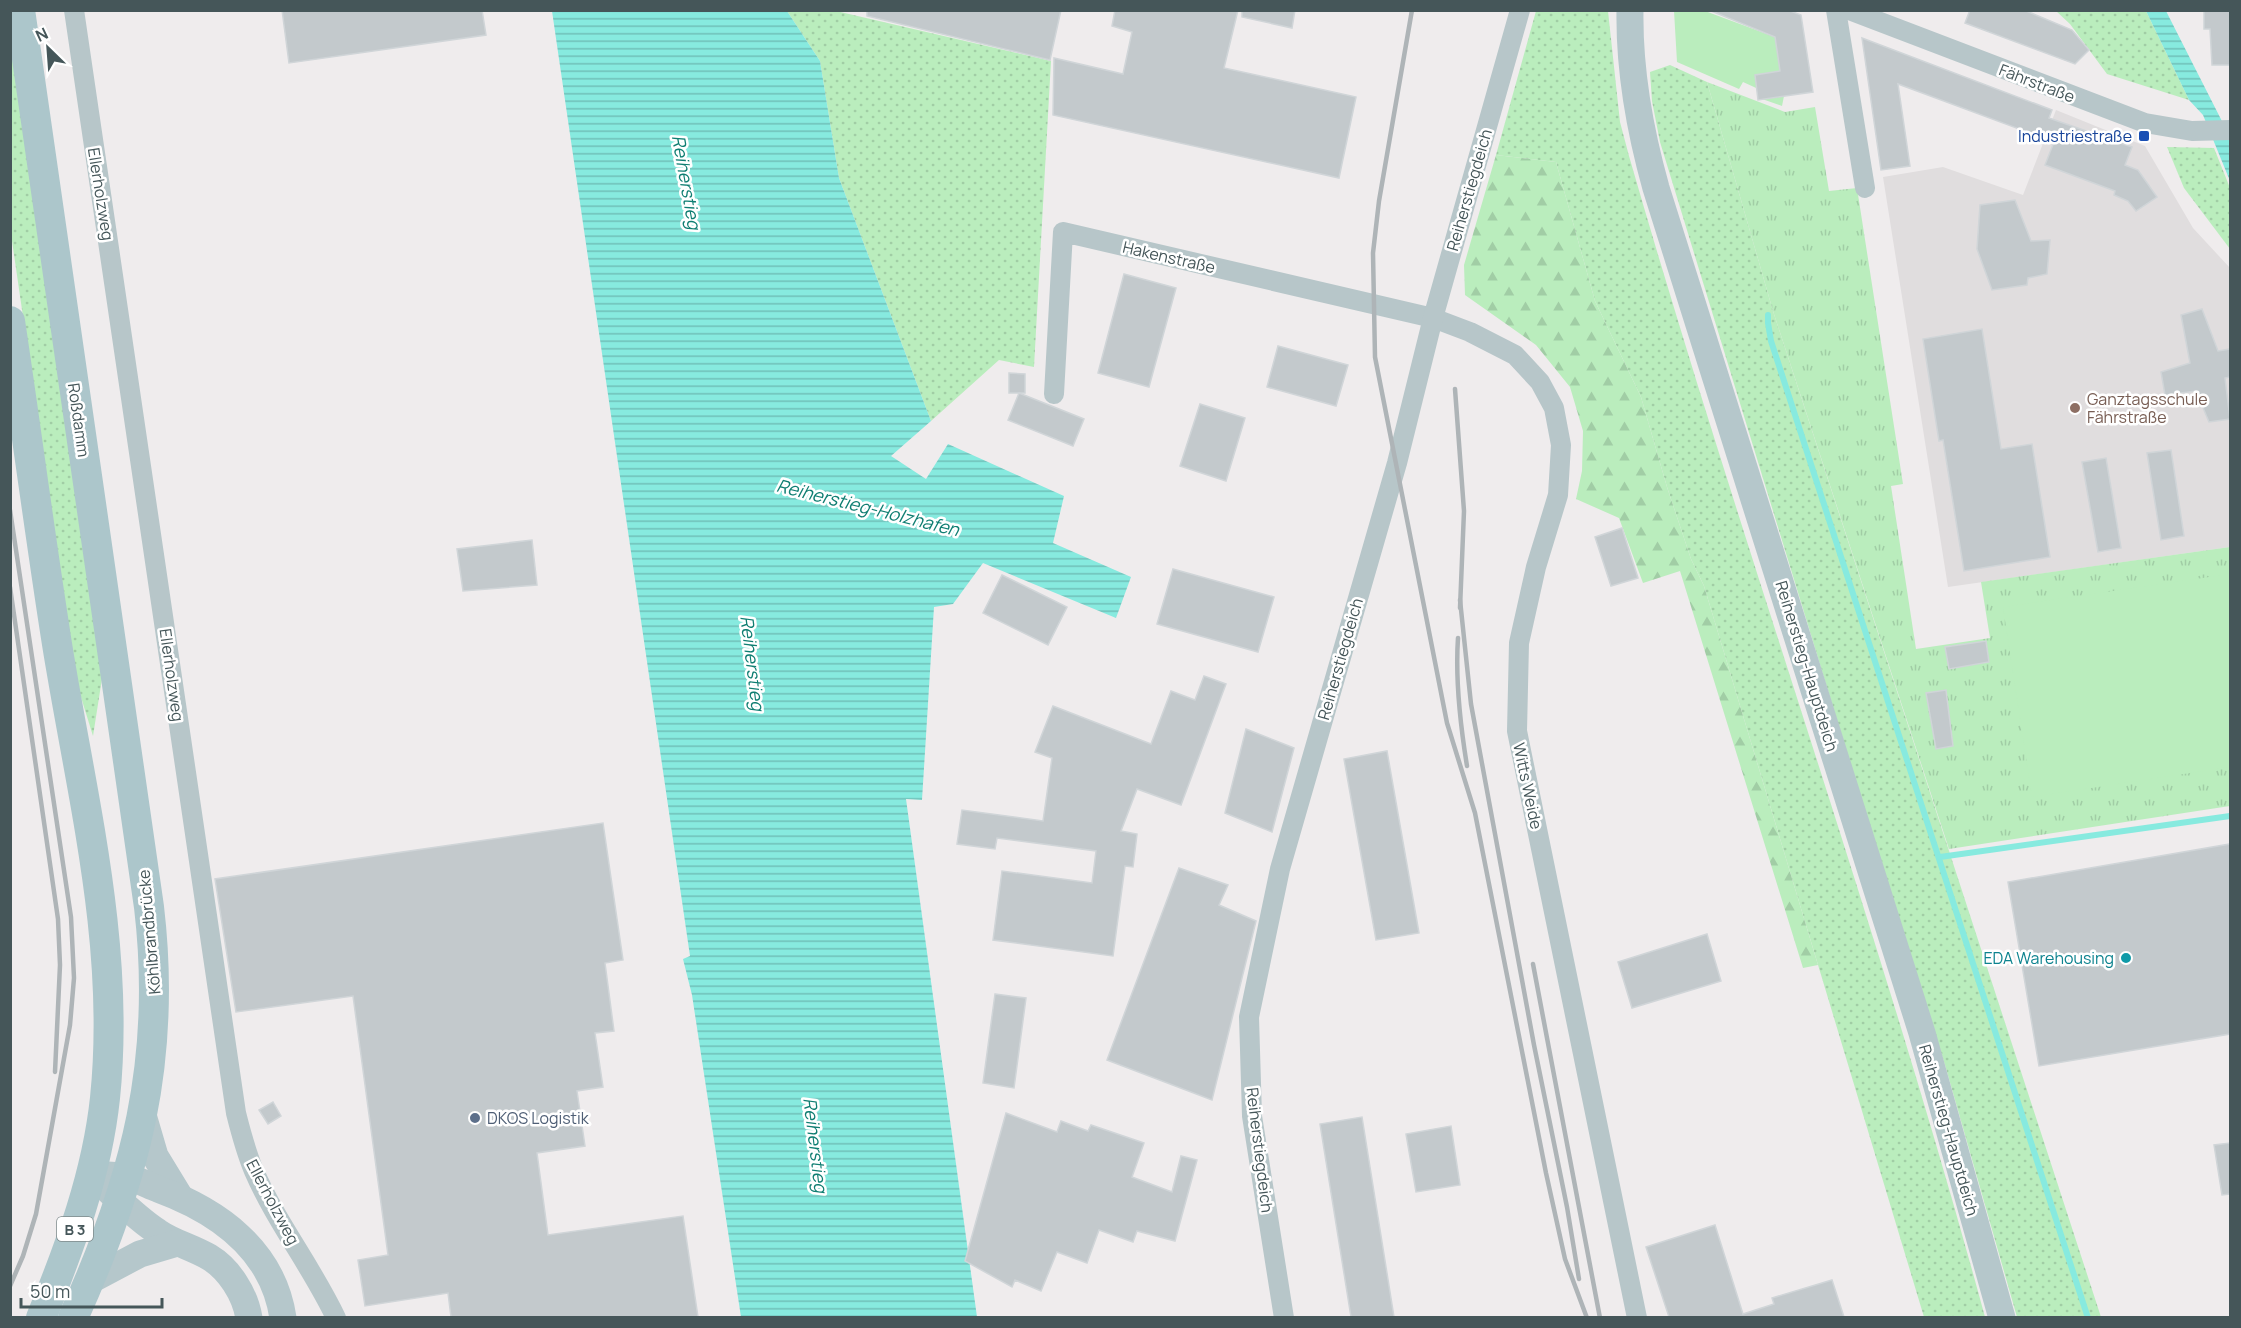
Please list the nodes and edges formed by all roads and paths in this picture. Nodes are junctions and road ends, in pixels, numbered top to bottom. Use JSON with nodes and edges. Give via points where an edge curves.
{"nodes":[{"id":1,"x":20,"y":10,"type":"edge"},
{"id":2,"x":74,"y":10,"type":"edge"},
{"id":3,"x":1520,"y":10,"type":"edge"},
{"id":4,"x":1630,"y":10,"type":"edge"},
{"id":5,"x":1836,"y":10,"type":"edge"},
{"id":6,"x":1849,"y":10,"type":"edge"},
{"id":7,"x":2230,"y":130,"type":"edge"},
{"id":8,"x":1865,"y":188,"type":"dead end"},
{"id":9,"x":1433,"y":318,"type":"junction"},
{"id":10,"x":10,"y":321,"type":"edge"},
{"id":11,"x":1054,"y":394,"type":"dead end"},
{"id":12,"x":137,"y":829,"type":"joint"},
{"id":13,"x":142,"y":1115,"type":"junction"},
{"id":14,"x":91,"y":1174,"type":"junction"},
{"id":15,"x":124,"y":1190,"type":"junction"},
{"id":16,"x":180,"y":1197,"type":"junction"},
{"id":17,"x":177,"y":1244,"type":"junction"},
{"id":18,"x":90,"y":1281,"type":"junction"},
{"id":19,"x":41,"y":1317,"type":"edge"},
{"id":20,"x":73,"y":1317,"type":"edge"},
{"id":21,"x":249,"y":1317,"type":"edge"},
{"id":22,"x":283,"y":1317,"type":"edge"},
{"id":23,"x":336,"y":1317,"type":"edge"},
{"id":24,"x":1284,"y":1317,"type":"edge"},
{"id":25,"x":1637,"y":1317,"type":"edge"},
{"id":26,"x":2002,"y":1317,"type":"edge"}],
"edges":[{"from":1,"to":12,"type":"main road","name":"Roßdamm"},
{"from":2,"to":23,"type":"street","name":"Ellerholzweg","via":[[236,1113],[244,1146],[263,1191]]},
{"from":3,"to":9,"type":"street","name":"Reiherstiegdeich"},
{"from":4,"to":26,"type":"main road","name":"Reiherstieg-Hauptdeich","via":[[1641,125],[1656,188],[1922,1033]]},
{"from":5,"to":8,"type":"street"},
{"from":6,"to":7,"type":"street","name":"Fährstraße","via":[[2157,126],[2192,131]]},
{"from":9,"to":11,"type":"street","name":"Hakenstraße","via":[[1063,232]]},
{"from":9,"to":24,"type":"street","name":"Reiherstiegdeich","via":[[1397,463],[1280,869],[1249,1017],[1252,1116]]},
{"from":9,"to":25,"type":"street","name":"Witts Weide","via":[[1515,355],[1540,382],[1554,408],[1562,445],[1558,495],[1519,643],[1516,732]]},
{"from":10,"to":14,"type":"main road","via":[[57,644],[92,837],[106,950],[108,1053]]},
{"from":12,"to":13,"type":"main road","name":"Köhlbrandbrücke","via":[[155,974],[154,1041]]},
{"from":13,"to":15,"type":"main road","name":"Köhlbrandbrücke"},
{"from":13,"to":16,"type":"main road","via":[[155,1156]]},
{"from":14,"to":15,"type":"main road"},
{"from":14,"to":19,"type":"main road","number":"B 3","via":[[76,1229]]},
{"from":15,"to":16,"type":"main road"},
{"from":15,"to":17,"type":"main road","via":[[140,1220]]},
{"from":15,"to":18,"type":"main road","name":"Köhlbrandbrücke","number":"B 3"},
{"from":16,"to":22,"type":"main road","via":[[224,1222],[257,1255],[275,1286]]},
{"from":17,"to":18,"type":"main road","via":[[140,1254]]},
{"from":17,"to":21,"type":"main road","via":[[203,1254],[222,1268],[243,1297]]},
{"from":18,"to":20,"type":"main road","name":"Köhlbrandbrücke","number":"B 3"}]}
